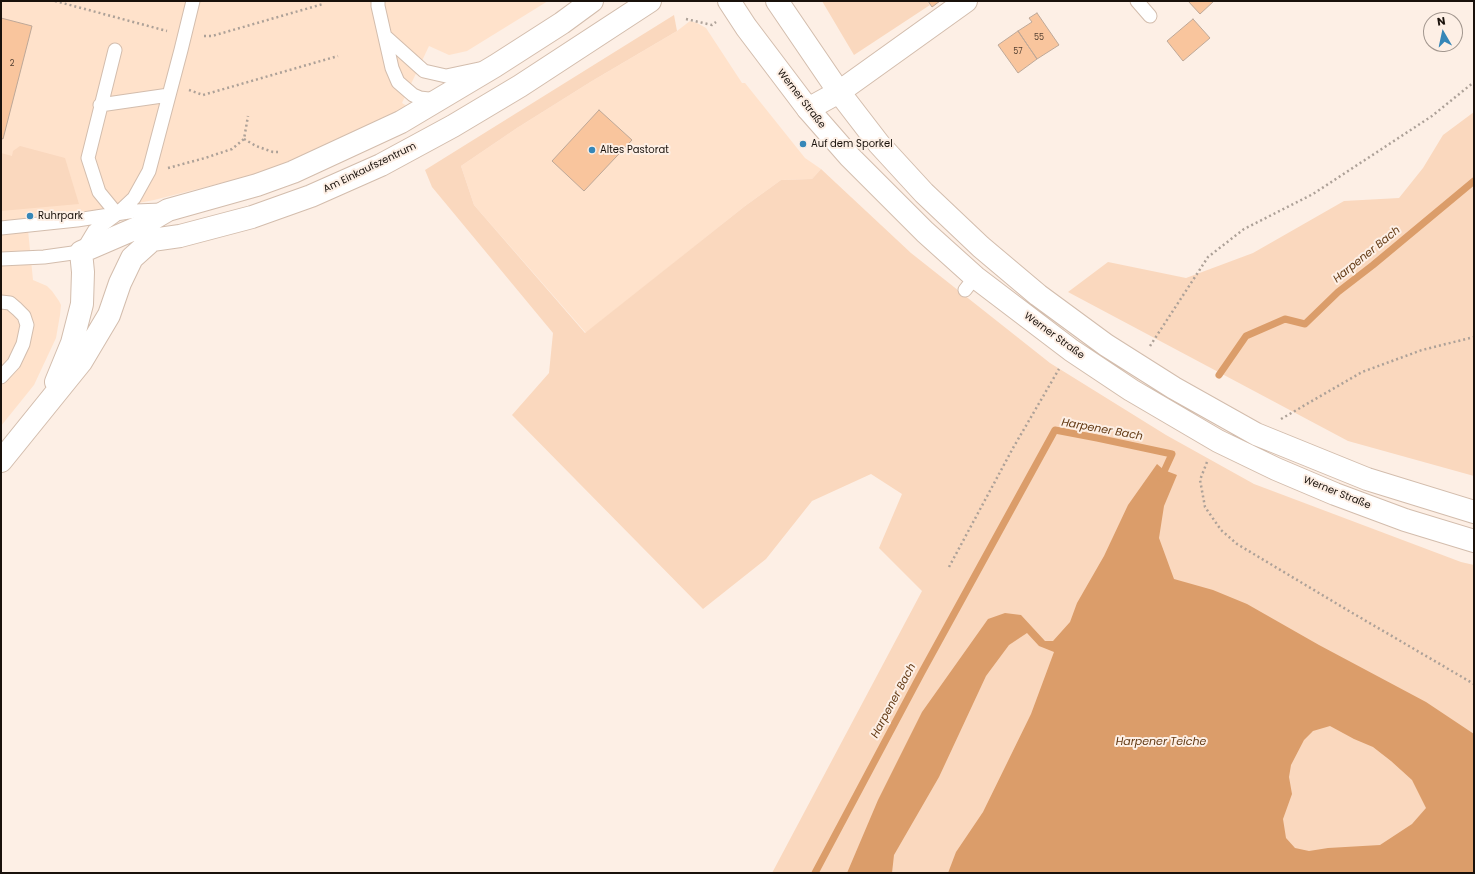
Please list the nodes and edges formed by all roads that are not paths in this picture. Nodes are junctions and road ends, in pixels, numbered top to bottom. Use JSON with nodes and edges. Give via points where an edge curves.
{"nodes":[{"id":1,"x":193,"y":1,"type":"edge"},
{"id":2,"x":378,"y":1,"type":"edge"},
{"id":3,"x":650,"y":1,"type":"edge"},
{"id":4,"x":729,"y":1,"type":"edge"},
{"id":5,"x":777,"y":1,"type":"edge"},
{"id":6,"x":966,"y":1,"type":"edge"},
{"id":7,"x":1137,"y":1,"type":"edge"},
{"id":8,"x":590,"y":2,"type":"edge"},
{"id":9,"x":1150,"y":16,"type":"dead end"},
{"id":10,"x":385,"y":36,"type":"junction"},
{"id":11,"x":115,"y":50,"type":"dead end"},
{"id":12,"x":495,"y":66,"type":"junction"},
{"id":13,"x":839,"y":92,"type":"junction"},
{"id":14,"x":169,"y":95,"type":"junction"},
{"id":15,"x":439,"y":100,"type":"junction"},
{"id":16,"x":100,"y":105,"type":"junction"},
{"id":17,"x":808,"y":110,"type":"junction"},
{"id":18,"x":168,"y":210,"type":"junction"},
{"id":19,"x":117,"y":214,"type":"junction"},
{"id":20,"x":1,"y":228,"type":"edge"},
{"id":21,"x":152,"y":240,"type":"junction"},
{"id":22,"x":81,"y":252,"type":"junction"},
{"id":23,"x":1,"y":259,"type":"edge"},
{"id":24,"x":1,"y":302,"type":"edge"},
{"id":25,"x":1,"y":377,"type":"edge"},
{"id":26,"x":49,"y":402,"type":"junction"},
{"id":27,"x":1,"y":460,"type":"edge"},
{"id":28,"x":1474,"y":512,"type":"edge"},
{"id":29,"x":1474,"y":541,"type":"edge"}],
"edges":[{"from":1,"to":14,"type":"lane","name":"Am Einkaufszentrum"},
{"from":2,"to":10,"type":"lane"},
{"from":3,"to":21,"type":"main road","name":"Am Einkaufszentrum","via":[[520,86],[454,126],[381,165],[311,196],[252,217],[180,236]]},
{"from":4,"to":17,"type":"main road","name":"Werner Straße"},
{"from":5,"to":13,"type":"main road"},
{"from":6,"to":13,"type":"main road"},
{"from":7,"to":9,"type":"lane"},
{"from":8,"to":12,"type":"main road","name":"Am Einkaufszentrum"},
{"from":10,"to":12,"type":"lane","name":"Am Einkaufszentrum","via":[[424,71],[446,76]]},
{"from":10,"to":15,"type":"lane","via":[[398,82],[413,95]]},
{"from":11,"to":16,"type":"lane"},
{"from":12,"to":15,"type":"main road","name":"Am Einkaufszentrum"},
{"from":13,"to":17,"type":"main road"},
{"from":13,"to":28,"type":"main road","via":[[879,144],[924,193],[1038,295],[1106,345],[1174,388],[1256,434],[1367,479]]},
{"from":14,"to":16,"type":"lane"},
{"from":14,"to":19,"type":"lane","name":"Am Einkaufszentrum","via":[[148,171],[134,198]]},
{"from":15,"to":18,"type":"main road","name":"Am Einkaufszentrum","via":[[401,122],[293,172]]},
{"from":16,"to":19,"type":"lane","via":[[88,158],[100,192]]},
{"from":17,"to":29,"type":"main road","name":"Werner Straße","via":[[850,157],[925,232],[970,283],[1131,390],[1218,441],[1276,469],[1405,520]]},
{"from":18,"to":19,"type":"lane","name":"Am Einkaufszentrum"},
{"from":18,"to":22,"type":"main road","name":"Am Einkaufszentrum","via":[[139,227]]},
{"from":19,"to":20,"type":"lane","name":"Am Einkaufszentrum"},
{"from":19,"to":22,"type":"lane","name":"Am Einkaufszentrum","via":[[94,230]]},
{"from":21,"to":22,"type":"lane","name":"Am Einkaufszentrum"},
{"from":21,"to":26,"type":"main road","via":[[132,258],[109,315],[81,362]]},
{"from":22,"to":23,"type":"lane","name":"Am Einkaufszentrum"},
{"from":22,"to":26,"type":"main road","via":[[82,304],[72,343]]},
{"from":24,"to":25,"type":"lane","via":[[10,303],[17,309],[24,316],[27,325],[24,344],[14,362]]},
{"from":26,"to":27,"type":"main road"}]}
